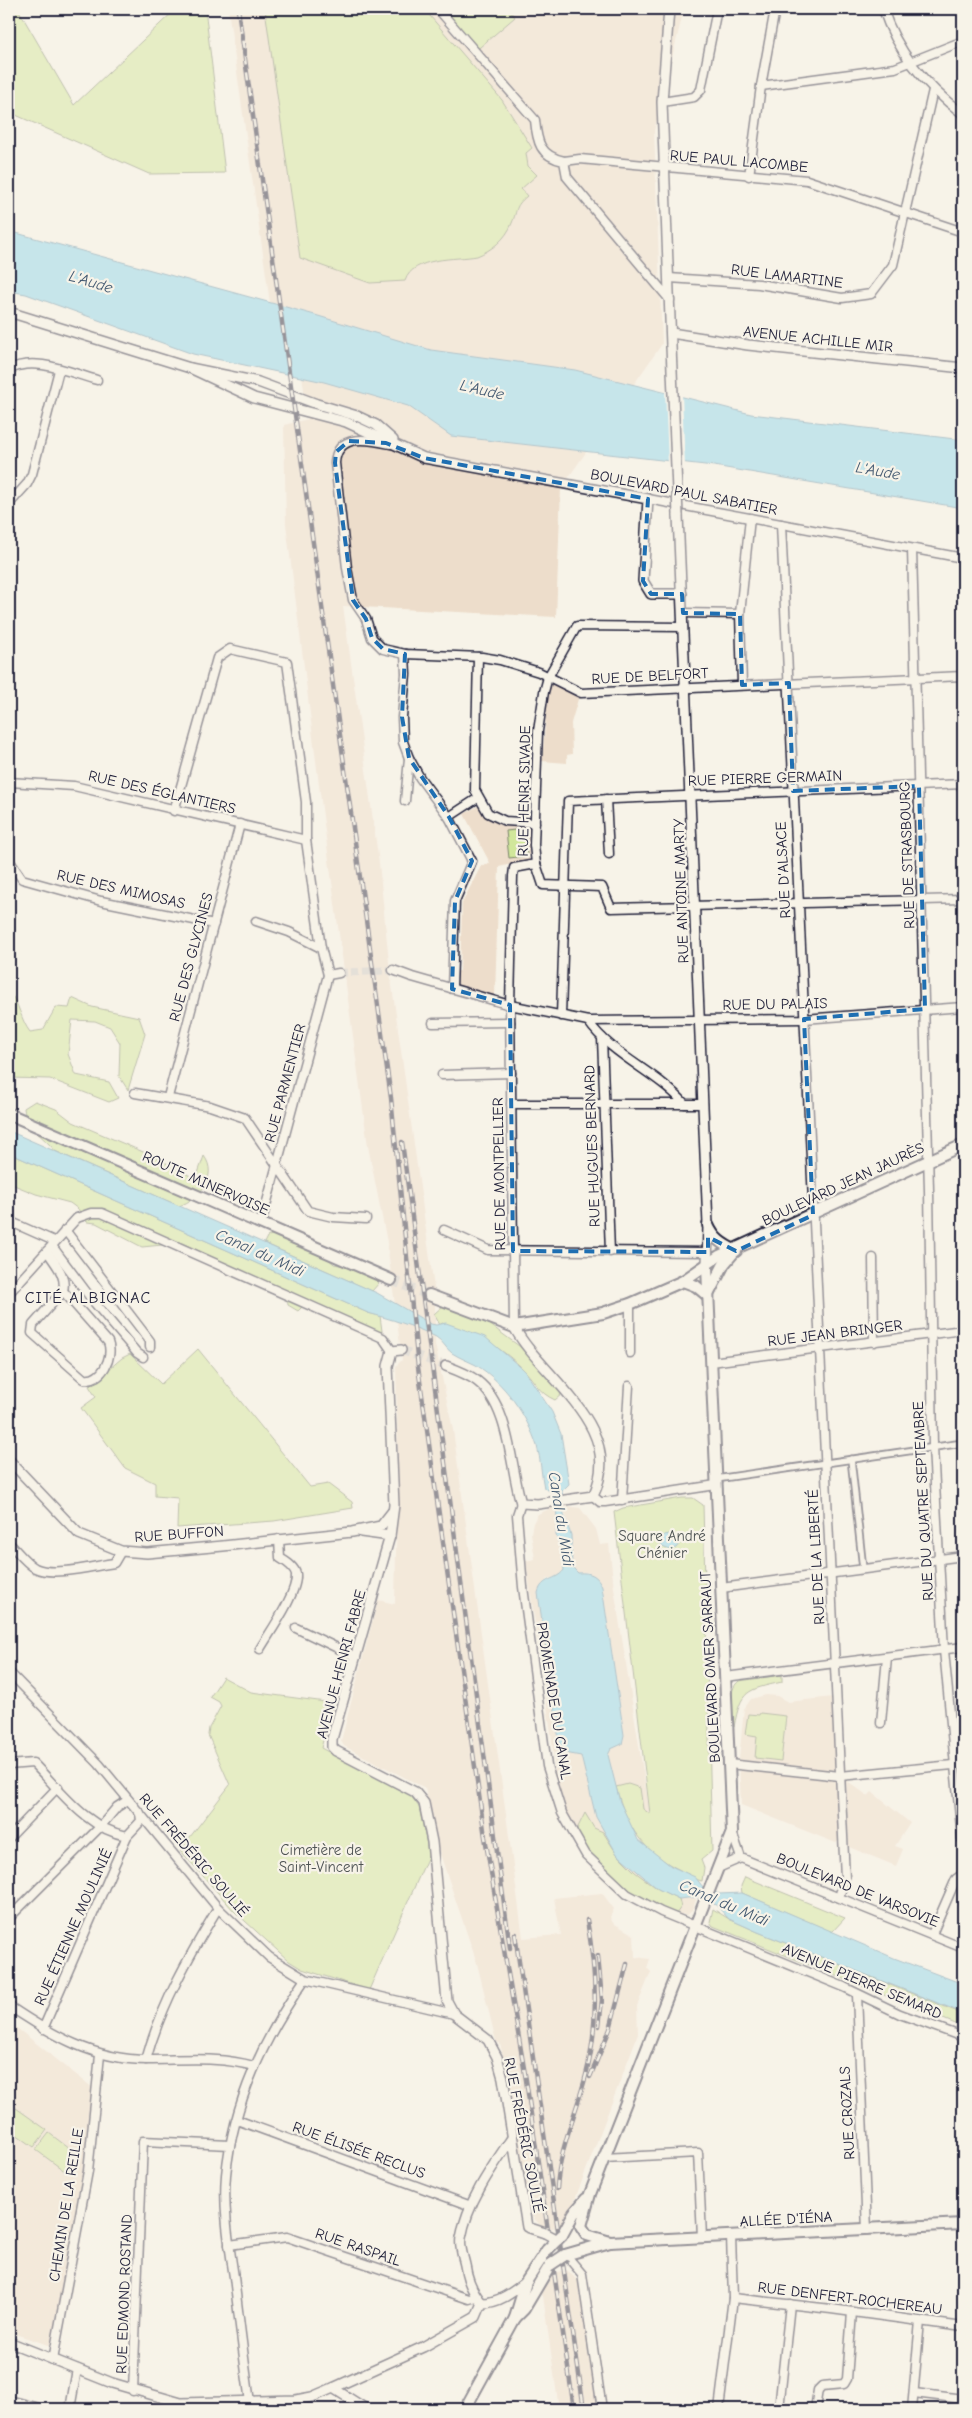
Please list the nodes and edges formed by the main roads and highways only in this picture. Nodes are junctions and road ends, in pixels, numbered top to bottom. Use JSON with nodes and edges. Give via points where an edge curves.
{"nodes":[{"id":1,"x":9,"y":1114,"type":"edge"},
{"id":2,"x":963,"y":1145,"type":"edge"},
{"id":3,"x":708,"y":1225,"type":"road end"},
{"id":4,"x":736,"y":1250,"type":"junction"},
{"id":5,"x":707,"y":1266,"type":"junction"},
{"id":6,"x":391,"y":1280,"type":"tunnel mouth"},
{"id":7,"x":683,"y":1281,"type":"junction"},
{"id":8,"x":429,"y":1295,"type":"tunnel mouth"},
{"id":9,"x":708,"y":1296,"type":"junction"},
{"id":10,"x":590,"y":2194,"type":"junction"},
{"id":11,"x":963,"y":2224,"type":"edge"},
{"id":12,"x":610,"y":2242,"type":"junction"},
{"id":13,"x":515,"y":2318,"type":"junction"},
{"id":14,"x":464,"y":2409,"type":"edge"}],
"edges":[{"from":1,"to":6,"type":"main road","name":"ROUTE MINERVOISE"},
{"from":2,"to":4,"type":"main road","name":"BOULEVARD JEAN JAURÈS"},
{"from":3,"to":4,"type":"main road","via":[[712,1235],[722,1244]]},
{"from":4,"to":5,"type":"main road","name":"BOULEVARD JEAN JAURÈS","via":[[719,1256]]},
{"from":4,"to":9,"type":"main road","name":"BOULEVARD JEAN JAURÈS","via":[[724,1264]]},
{"from":5,"to":7,"type":"main road"},
{"from":5,"to":9,"type":"main road","name":"BOULEVARD OMER SARRAUT"},
{"from":7,"to":8,"type":"main road","via":[[603,1313],[514,1327]]},
{"from":7,"to":9,"type":"main road"},
{"from":9,"to":10,"type":"main road","name":"BOULEVARD OMER SARRAUT","via":[[732,1832]]},
{"from":10,"to":12,"type":"main road","via":[[581,2226],[587,2235]]},
{"from":10,"to":13,"type":"main road","bridge":true,"via":[[526,2282]]},
{"from":11,"to":12,"type":"main road","name":"ALLÉE D'IÉNA"},
{"from":12,"to":13,"type":"main road","bridge":true,"via":[[565,2255],[550,2266]]},
{"from":13,"to":14,"type":"main road"}]}
